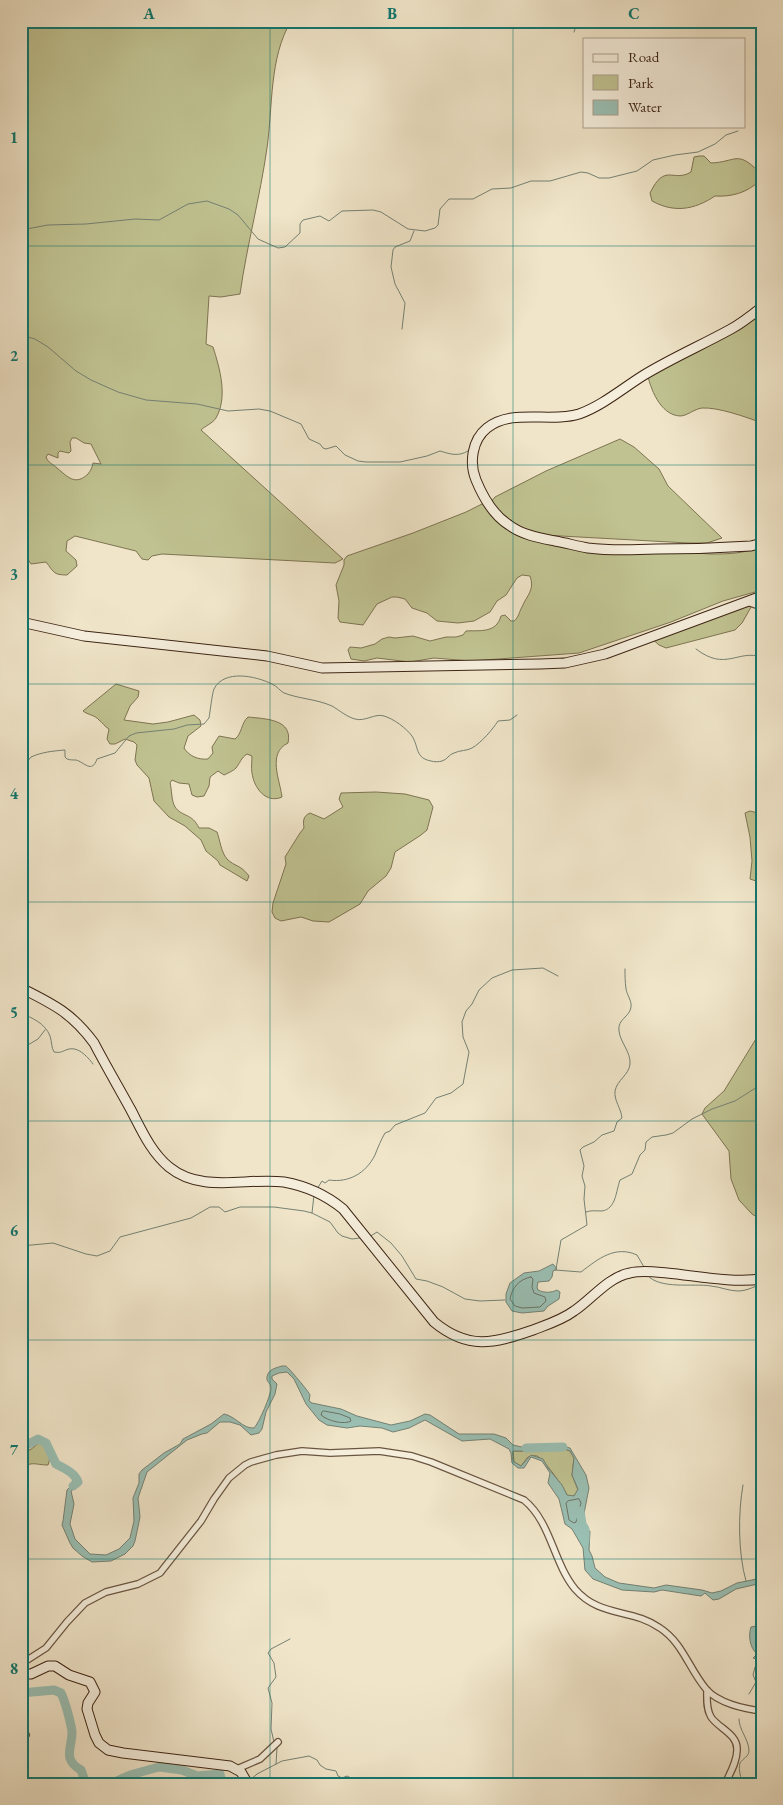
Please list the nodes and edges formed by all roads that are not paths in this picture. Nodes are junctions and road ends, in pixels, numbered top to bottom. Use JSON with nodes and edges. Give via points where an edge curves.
{"nodes":[{"id":1,"x":762,"y":307,"type":"edge"},
{"id":2,"x":762,"y":543,"type":"edge"},
{"id":3,"x":762,"y":596,"type":"edge"},
{"id":4,"x":745,"y":601,"type":"junction"},
{"id":5,"x":762,"y":607,"type":"edge"},
{"id":6,"x":21,"y":622,"type":"edge"},
{"id":7,"x":21,"y":988,"type":"edge"},
{"id":8,"x":762,"y":1279,"type":"edge"},
{"id":9,"x":21,"y":1664,"type":"edge"},
{"id":10,"x":21,"y":1674,"type":"edge"},
{"id":11,"x":707,"y":1690,"type":"junction"},
{"id":12,"x":762,"y":1711,"type":"edge"},
{"id":13,"x":278,"y":1742,"type":"dead end"},
{"id":14,"x":237,"y":1769,"type":"junction"},
{"id":15,"x":246,"y":1780,"type":"edge"},
{"id":16,"x":725,"y":1784,"type":"edge"}],
"edges":[{"from":1,"to":2,"type":"street","via":[[733,328],[587,410],[560,418],[506,419],[496,423],[480,435],[472,455],[472,465],[480,490],[494,512],[509,526],[525,534],[588,548],[631,550]]},
{"from":3,"to":4,"type":"street"},
{"from":4,"to":5,"type":"street"},
{"from":4,"to":6,"type":"street","via":[[606,654],[565,663],[540,664],[322,668],[267,656],[84,636]]},
{"from":7,"to":8,"type":"street","via":[[62,1010],[86,1032],[147,1141],[170,1167],[204,1182],[284,1182],[334,1201],[434,1322],[461,1340],[477,1343],[506,1340],[549,1324],[573,1312],[612,1280],[628,1273]]},
{"from":9,"to":11,"type":"street","via":[[46,1648],[85,1603],[160,1573],[226,1483],[245,1465],[302,1450],[379,1451],[419,1458],[524,1500],[542,1523],[570,1582],[580,1594],[596,1606],[633,1616],[660,1628],[678,1645]]},
{"from":10,"to":14,"type":"street","via":[[55,1666],[90,1682],[95,1692],[87,1709],[99,1743],[108,1750]]},
{"from":11,"to":12,"type":"street","via":[[738,1708]]},
{"from":11,"to":16,"type":"street","via":[[711,1717],[733,1737],[737,1747],[736,1760]]},
{"from":13,"to":14,"type":"street","via":[[260,1759]]},
{"from":14,"to":15,"type":"street"}]}
